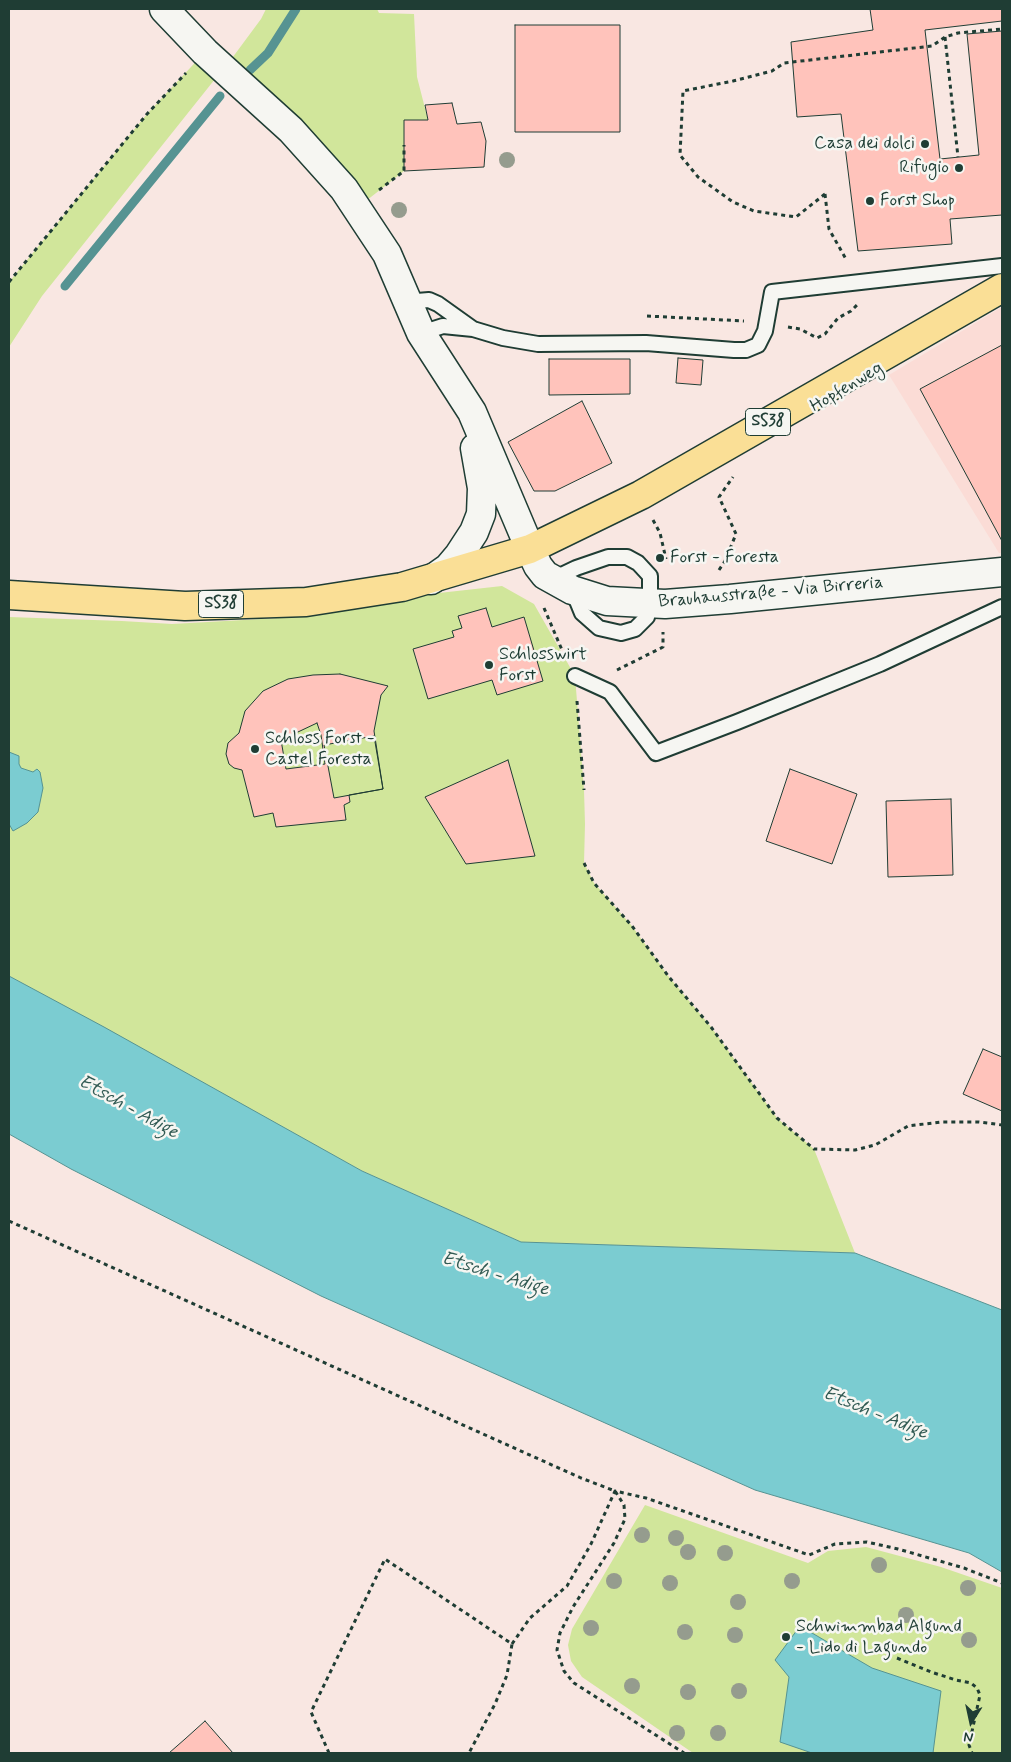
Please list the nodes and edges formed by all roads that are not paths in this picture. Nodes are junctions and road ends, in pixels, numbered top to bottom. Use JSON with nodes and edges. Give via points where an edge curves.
{"nodes":[{"id":1,"x":164,"y":9,"type":"edge"},
{"id":2,"x":1002,"y":266,"type":"edge"},
{"id":3,"x":1002,"y":288,"type":"edge"},
{"id":4,"x":408,"y":305,"type":"junction"},
{"id":5,"x":473,"y":329,"type":"junction"},
{"id":6,"x":421,"y":333,"type":"junction"},
{"id":7,"x":472,"y":412,"type":"junction"},
{"id":8,"x":530,"y":549,"type":"junction"},
{"id":9,"x":1002,"y":572,"type":"edge"},
{"id":10,"x":431,"y":580,"type":"junction"},
{"id":11,"x":563,"y":585,"type":"junction"},
{"id":12,"x":9,"y":595,"type":"edge"},
{"id":13,"x":650,"y":603,"type":"junction"},
{"id":14,"x":1002,"y":607,"type":"edge"},
{"id":15,"x":575,"y":676,"type":"road end"}],
"edges":[{"from":1,"to":4,"type":"street","name":"Brauhausstraße - Via Birreria","via":[[205,52],[291,130],[344,189],[387,254]]},
{"from":2,"to":5,"type":"lane","via":[[772,292],[765,331],[758,345],[746,350],[646,342],[538,344]]},
{"from":3,"to":8,"type":"main road","number":"SS38","via":[[641,495]]},
{"from":4,"to":5,"type":"lane","via":[[429,300]]},
{"from":4,"to":6,"type":"street","name":"Brauhausstraße - Via Birreria"},
{"from":5,"to":6,"type":"lane","via":[[443,326]]},
{"from":6,"to":7,"type":"street","name":"Brauhausstraße - Via Birreria"},
{"from":7,"to":8,"type":"street","name":"Brauhausstraße - Via Birreria"},
{"from":7,"to":10,"type":"street","via":[[470,430],[478,457],[481,514],[459,555]]},
{"from":8,"to":10,"type":"main road","number":"SS38"},
{"from":8,"to":11,"type":"street","name":"Brauhausstraße - Via Birreria","via":[[545,575]]},
{"from":9,"to":13,"type":"street","name":"Brauhausstraße - Via Birreria","via":[[730,599]]},
{"from":10,"to":12,"type":"main road","number":"SS38","via":[[306,602],[185,606]]},
{"from":11,"to":13,"type":"street","name":"Brauhausstraße - Via Birreria","via":[[606,601]]},
{"from":11,"to":13,"type":"lane","via":[[576,568],[608,557],[627,557],[650,576]]},
{"from":14,"to":15,"type":"lane","via":[[880,664],[656,752],[610,692]]}]}
